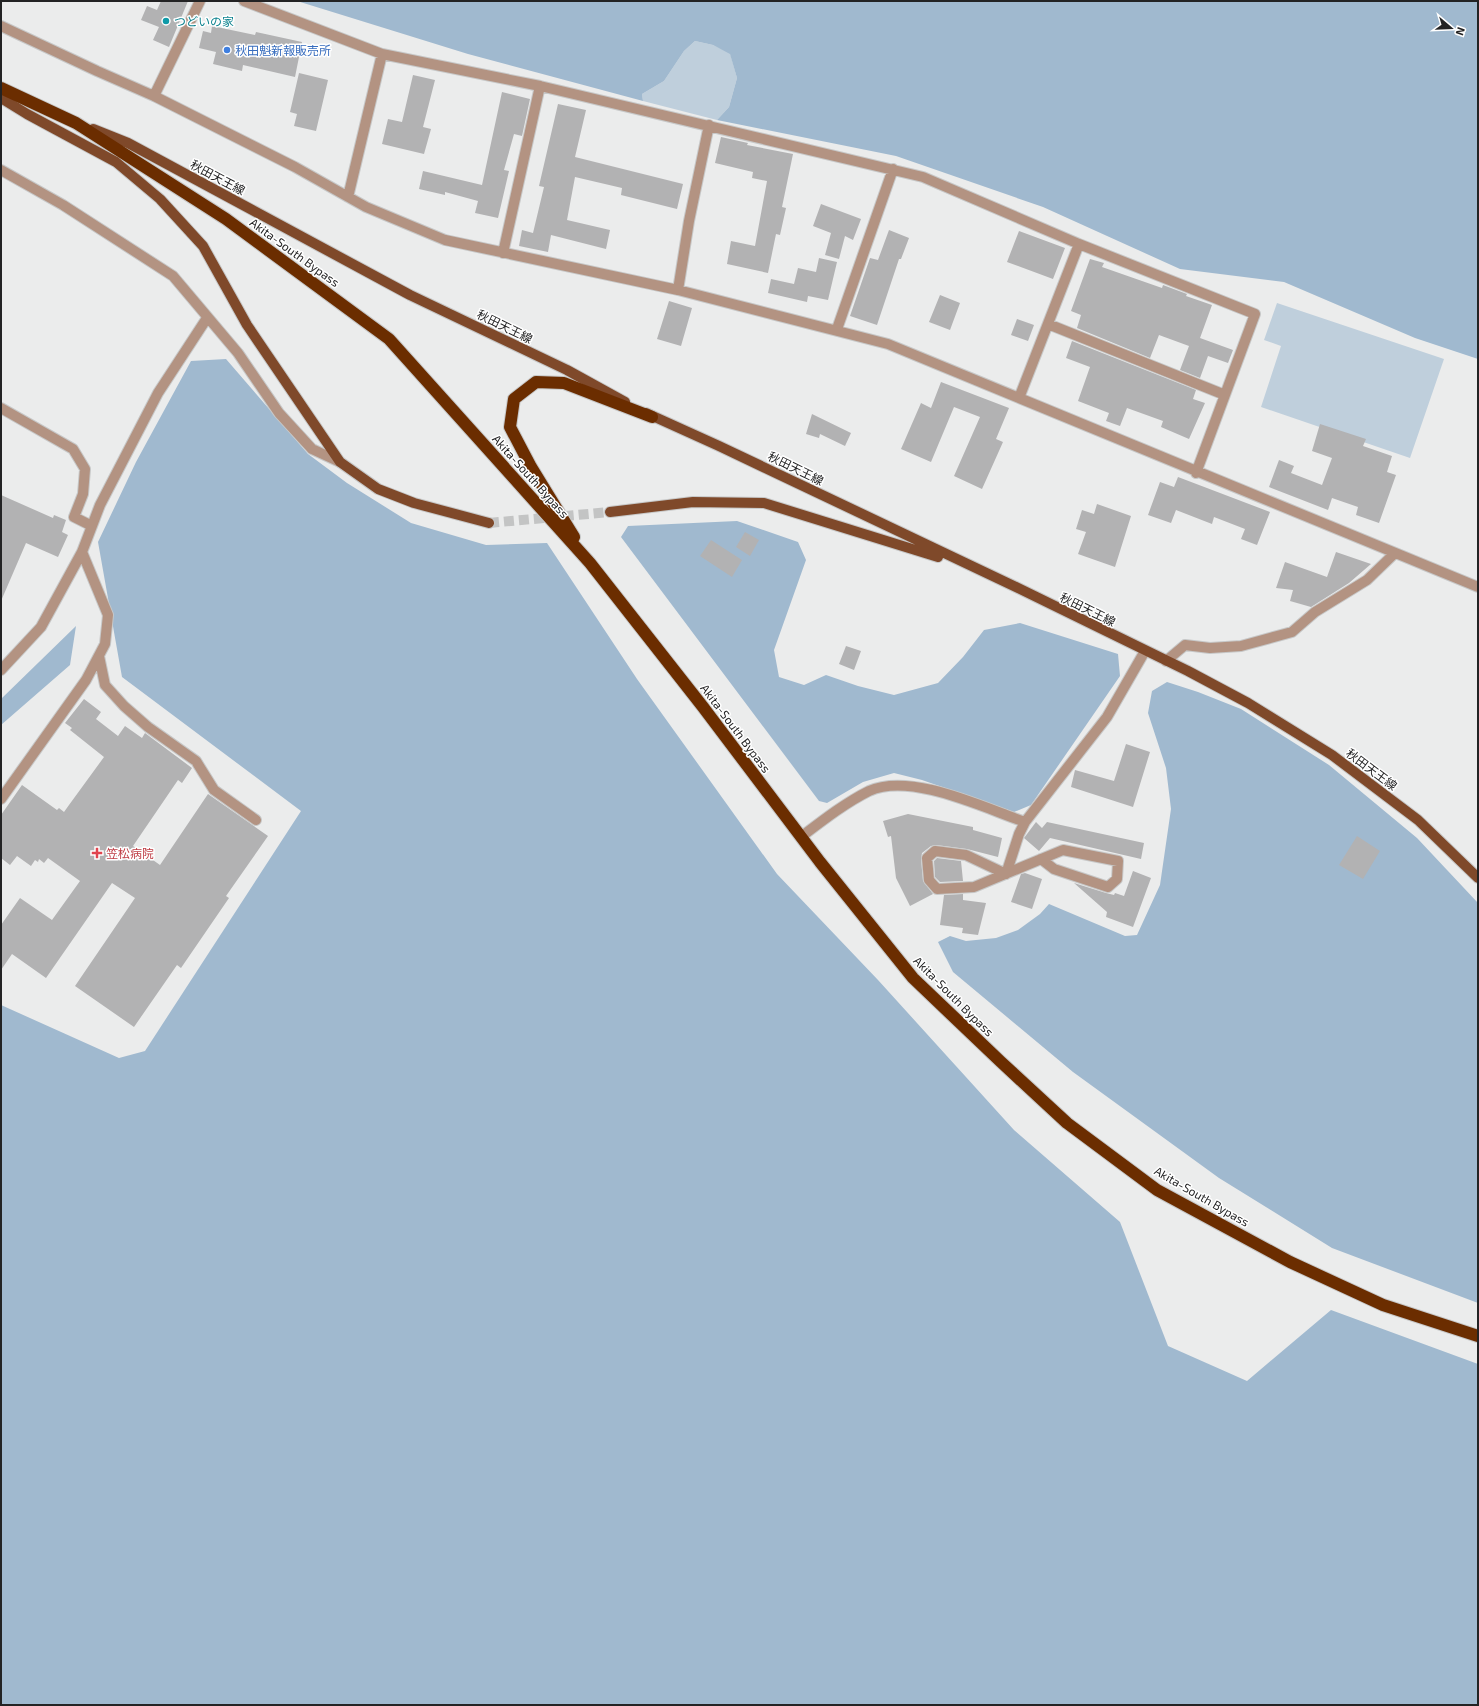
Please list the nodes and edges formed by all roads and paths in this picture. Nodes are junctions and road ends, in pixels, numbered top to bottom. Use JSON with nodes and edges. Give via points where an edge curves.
{"nodes":[{"id":1,"x":200,"y":1,"type":"edge"},
{"id":2,"x":244,"y":1,"type":"edge"},
{"id":3,"x":1,"y":26,"type":"edge"},
{"id":4,"x":382,"y":54,"type":"junction"},
{"id":5,"x":540,"y":86,"type":"junction"},
{"id":6,"x":1,"y":88,"type":"edge"},
{"id":7,"x":154,"y":96,"type":"junction"},
{"id":8,"x":1,"y":98,"type":"edge"},
{"id":9,"x":76,"y":123,"type":"junction"},
{"id":10,"x":709,"y":126,"type":"junction"},
{"id":11,"x":893,"y":169,"type":"junction"},
{"id":12,"x":1,"y":170,"type":"edge"},
{"id":13,"x":348,"y":197,"type":"junction"},
{"id":14,"x":1079,"y":244,"type":"junction"},
{"id":15,"x":503,"y":253,"type":"junction"},
{"id":16,"x":678,"y":290,"type":"junction"},
{"id":17,"x":207,"y":318,"type":"junction"},
{"id":18,"x":1048,"y":324,"type":"junction"},
{"id":19,"x":837,"y":330,"type":"junction"},
{"id":20,"x":1225,"y":395,"type":"junction"},
{"id":21,"x":1019,"y":398,"type":"junction"},
{"id":22,"x":1,"y":408,"type":"edge"},
{"id":23,"x":652,"y":417,"type":"junction"},
{"id":24,"x":340,"y":462,"type":"junction"},
{"id":25,"x":1196,"y":472,"type":"junction"},
{"id":26,"x":610,"y":512,"type":"tunnel mouth"},
{"id":27,"x":489,"y":523,"type":"tunnel mouth"},
{"id":28,"x":92,"y":526,"type":"junction"},
{"id":29,"x":82,"y":552,"type":"junction"},
{"id":30,"x":1395,"y":553,"type":"junction"},
{"id":31,"x":590,"y":563,"type":"junction"},
{"id":32,"x":971,"y":567,"type":"junction"},
{"id":33,"x":1478,"y":588,"type":"edge"},
{"id":34,"x":1145,"y":651,"type":"junction"},
{"id":35,"x":99,"y":656,"type":"junction"},
{"id":36,"x":1166,"y":661,"type":"junction"},
{"id":37,"x":1,"y":670,"type":"edge"},
{"id":38,"x":1,"y":799,"type":"edge"},
{"id":39,"x":256,"y":820,"type":"dead end"},
{"id":40,"x":1025,"y":822,"type":"junction"},
{"id":41,"x":801,"y":837,"type":"junction"},
{"id":42,"x":1041,"y":859,"type":"junction"},
{"id":43,"x":1006,"y":874,"type":"junction"},
{"id":44,"x":1478,"y":878,"type":"edge"},
{"id":45,"x":1478,"y":1336,"type":"edge"}],
"edges":[{"from":1,"to":7,"type":"street"},
{"from":2,"to":4,"type":"street"},
{"from":3,"to":7,"type":"street"},
{"from":4,"to":5,"type":"street"},
{"from":4,"to":13,"type":"street"},
{"from":5,"to":10,"type":"street"},
{"from":5,"to":15,"type":"street"},
{"from":6,"to":9,"type":"highway","name":"Akita-South Bypass"},
{"from":7,"to":13,"type":"street","via":[[295,167]]},
{"from":8,"to":24,"type":"main road","via":[[116,162],[160,199],[203,246],[247,325]]},
{"from":9,"to":23,"type":"main road","name":"秋田天王線","via":[[128,143],[410,295],[567,370]]},
{"from":9,"to":31,"type":"highway","name":"Akita-South Bypass","via":[[226,219],[390,339]]},
{"from":10,"to":11,"type":"street"},
{"from":10,"to":16,"type":"street","via":[[689,221]]},
{"from":11,"to":14,"type":"street","via":[[922,177]]},
{"from":11,"to":19,"type":"street"},
{"from":12,"to":17,"type":"street","via":[[63,205],[174,276]]},
{"from":13,"to":15,"type":"street","via":[[445,240]]},
{"from":14,"to":18,"type":"street"},
{"from":14,"to":20,"type":"street","via":[[1255,314]]},
{"from":15,"to":16,"type":"street"},
{"from":16,"to":19,"type":"street"},
{"from":17,"to":24,"type":"street","via":[[238,353],[283,418],[312,449]]},
{"from":17,"to":28,"type":"street","via":[[158,393],[100,505]]},
{"from":18,"to":20,"type":"street"},
{"from":18,"to":21,"type":"street"},
{"from":19,"to":21,"type":"street","via":[[888,344]]},
{"from":20,"to":25,"type":"street"},
{"from":21,"to":25,"type":"street"},
{"from":22,"to":28,"type":"street","via":[[73,450],[85,469],[83,494],[74,517]]},
{"from":23,"to":31,"type":"highway","via":[[564,383],[536,382],[514,400],[510,427],[531,467]]},
{"from":23,"to":32,"type":"main road","name":"秋田天王線","via":[[719,446]]},
{"from":24,"to":27,"type":"main road","via":[[378,489],[414,503]]},
{"from":25,"to":30,"type":"street"},
{"from":26,"to":32,"type":"main road","via":[[693,502],[764,503]]},
{"from":28,"to":29,"type":"street"},
{"from":29,"to":35,"type":"street","via":[[108,615],[105,644]]},
{"from":29,"to":37,"type":"street","via":[[42,627]]},
{"from":30,"to":33,"type":"street"},
{"from":30,"to":36,"type":"street","via":[[1366,580],[1315,612],[1292,632],[1241,646],[1210,648],[1185,645]]},
{"from":31,"to":41,"type":"highway","name":"Akita-South Bypass"},
{"from":32,"to":34,"type":"main road","name":"秋田天王線"},
{"from":34,"to":36,"type":"main road","name":"秋田天王線"},
{"from":34,"to":40,"type":"street","via":[[1107,717]]},
{"from":35,"to":38,"type":"street","via":[[86,680]]},
{"from":35,"to":39,"type":"street","via":[[105,685],[124,706],[148,727],[196,760],[214,790]]},
{"from":36,"to":44,"type":"main road","name":"秋田天王線","via":[[1248,703],[1332,755],[1418,820]]},
{"from":40,"to":41,"type":"street","via":[[933,789],[898,785],[870,791],[823,819]]},
{"from":40,"to":43,"type":"street"},
{"from":41,"to":45,"type":"highway","name":"Akita-South Bypass","via":[[913,978],[1067,1122],[1157,1190],[1290,1262],[1383,1306]]},
{"from":42,"to":42,"type":"street","via":[[1063,850],[1118,861],[1117,879],[1108,887],[1054,869]]},
{"from":42,"to":43,"type":"street"},
{"from":43,"to":43,"type":"street","via":[[974,888],[937,889],[928,880],[927,858],[935,852],[966,855]]}]}
